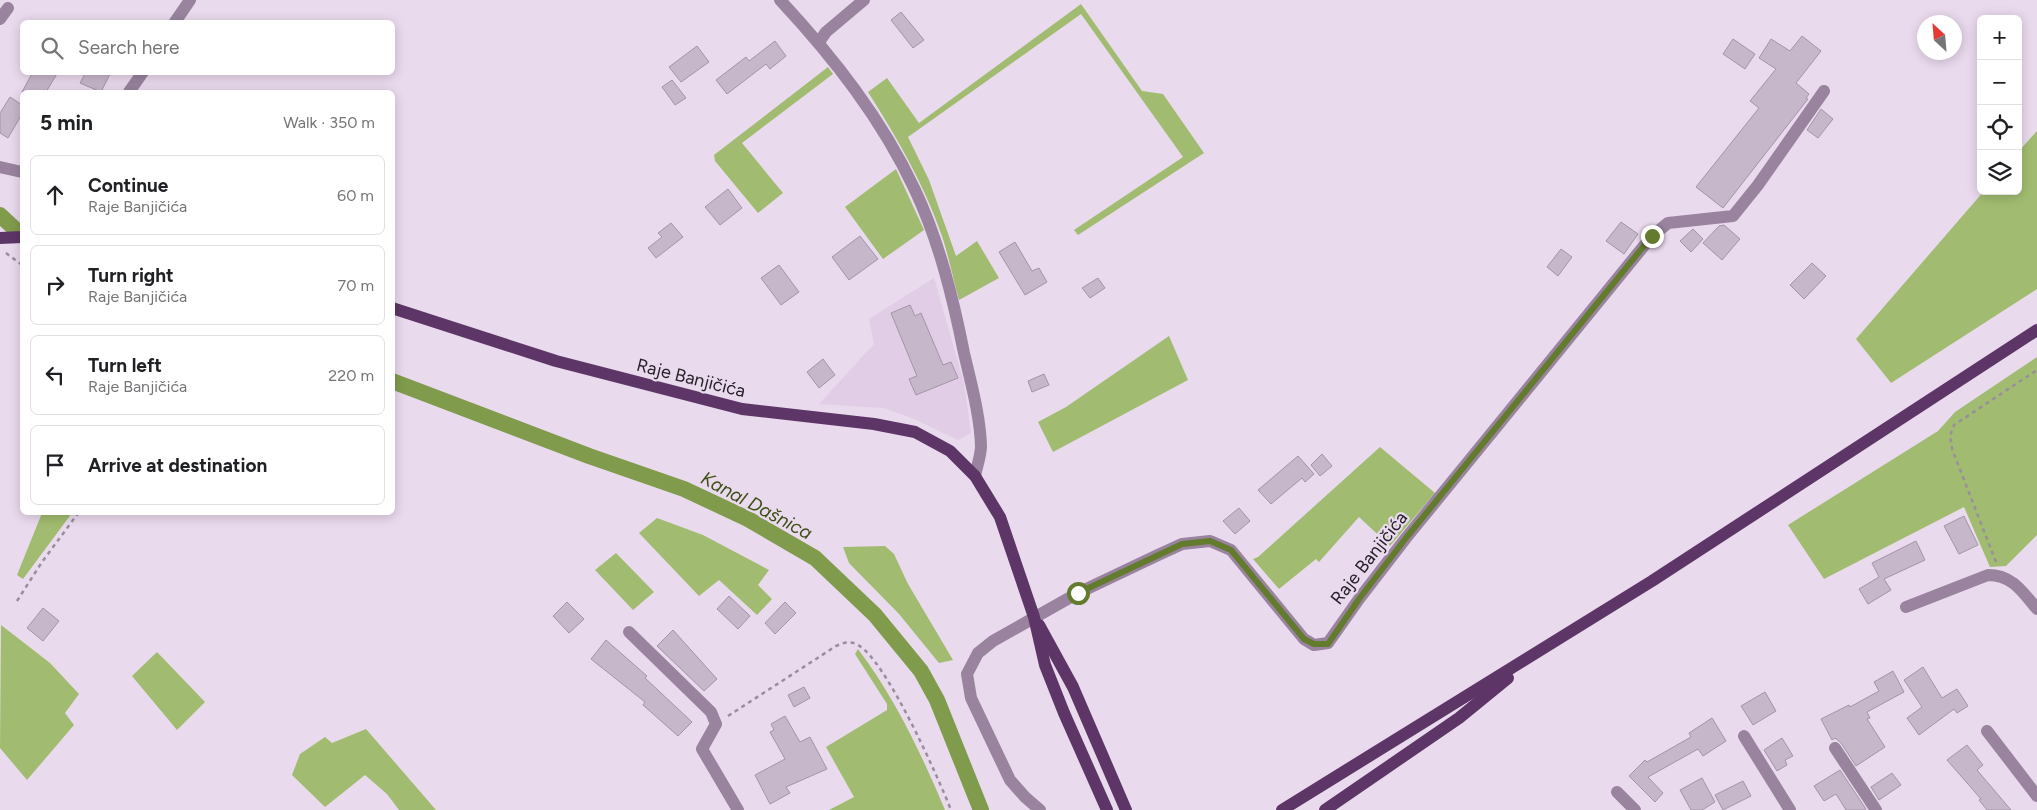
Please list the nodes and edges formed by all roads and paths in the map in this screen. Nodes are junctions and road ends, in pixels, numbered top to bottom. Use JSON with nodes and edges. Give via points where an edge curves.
{"nodes":[{"id":1,"x":190,"y":0,"type":"edge"},
{"id":2,"x":780,"y":0,"type":"edge"},
{"id":3,"x":864,"y":0,"type":"edge"},
{"id":4,"x":8,"y":8,"type":"dead end"},
{"id":5,"x":0,"y":19,"type":"edge"},
{"id":6,"x":176,"y":20,"type":"edge"},
{"id":7,"x":819,"y":42,"type":"junction"},
{"id":8,"x":140,"y":75,"type":"edge"},
{"id":9,"x":131,"y":90,"type":"edge"},
{"id":10,"x":1824,"y":91,"type":"dead end"},
{"id":11,"x":0,"y":168,"type":"edge"},
{"id":12,"x":20,"y":172,"type":"edge"},
{"id":13,"x":20,"y":237,"type":"edge"},
{"id":14,"x":0,"y":238,"type":"edge"},
{"id":15,"x":6,"y":252,"type":"dead end"},
{"id":16,"x":20,"y":263,"type":"edge"},
{"id":17,"x":395,"y":309,"type":"edge"},
{"id":18,"x":2037,"y":330,"type":"edge"},
{"id":19,"x":2037,"y":370,"type":"edge"},
{"id":20,"x":975,"y":476,"type":"junction"},
{"id":21,"x":77,"y":515,"type":"edge"},
{"id":22,"x":2001,"y":575,"type":"junction"},
{"id":23,"x":17,"y":601,"type":"dead end"},
{"id":24,"x":1906,"y":607,"type":"dead end"},
{"id":25,"x":2037,"y":608,"type":"edge"},
{"id":26,"x":1034,"y":617,"type":"junction"},
{"id":27,"x":629,"y":632,"type":"dead end"},
{"id":28,"x":1541,"y":651,"type":"junction"},
{"id":29,"x":716,"y":724,"type":"junction"},
{"id":30,"x":1987,"y":731,"type":"dead end"},
{"id":31,"x":1744,"y":736,"type":"dead end"},
{"id":32,"x":1835,"y":748,"type":"dead end"},
{"id":33,"x":1617,"y":792,"type":"dead end"},
{"id":34,"x":2037,"y":796,"type":"edge"},
{"id":35,"x":1105,"y":807,"type":"edge"},
{"id":36,"x":738,"y":810,"type":"edge"},
{"id":37,"x":952,"y":810,"type":"edge"},
{"id":38,"x":1040,"y":810,"type":"edge"},
{"id":39,"x":1126,"y":810,"type":"edge"},
{"id":40,"x":1282,"y":810,"type":"edge"},
{"id":41,"x":1325,"y":810,"type":"edge"},
{"id":42,"x":1635,"y":810,"type":"edge"},
{"id":43,"x":1790,"y":810,"type":"edge"},
{"id":44,"x":1876,"y":810,"type":"edge"}],
"edges":[{"from":1,"to":6,"type":"street"},
{"from":2,"to":7,"type":"street"},
{"from":3,"to":7,"type":"street","via":[[826,32]]},
{"from":4,"to":5,"type":"street"},
{"from":7,"to":20,"type":"street","via":[[849,80],[893,149],[916,190],[931,230],[974,399],[981,447]]},
{"from":8,"to":9,"type":"street"},
{"from":10,"to":26,"type":"street","name":"Raje Banjičića","via":[[1733,216],[1668,223],[1652,236],[1412,530],[1328,644],[1314,644],[1304,639],[1231,550],[1210,541],[1182,544]]},
{"from":11,"to":12,"type":"street"},
{"from":13,"to":14,"type":"main road"},
{"from":15,"to":16,"type":"path"},
{"from":17,"to":20,"type":"main road","name":"Raje Banjičića","via":[[556,361],[742,409],[874,424],[915,432],[950,451]]},
{"from":18,"to":28,"type":"main road"},
{"from":19,"to":22,"type":"path","via":[[1954,425],[1950,436],[1955,458]]},
{"from":20,"to":26,"type":"main road","name":"Raje Banjičića","via":[[1000,517]]},
{"from":21,"to":23,"type":"path"},
{"from":22,"to":24,"type":"street","via":[[1988,575]]},
{"from":22,"to":25,"type":"street","via":[[2019,588]]},
{"from":26,"to":35,"type":"main road","via":[[1045,665]]},
{"from":26,"to":38,"type":"street","name":"Raje Banjičića","via":[[978,653],[967,674],[971,698],[1010,780]]},
{"from":26,"to":39,"type":"main road","via":[[1073,688]]},
{"from":27,"to":29,"type":"street","via":[[712,712]]},
{"from":28,"to":40,"type":"main road"},
{"from":28,"to":41,"type":"main road","via":[[1459,718]]},
{"from":29,"to":36,"type":"street","via":[[702,749]]},
{"from":29,"to":37,"type":"path","via":[[836,646],[848,642],[858,645],[896,694]]},
{"from":30,"to":34,"type":"street"},
{"from":31,"to":43,"type":"street"},
{"from":32,"to":44,"type":"street"},
{"from":33,"to":42,"type":"street"}]}
